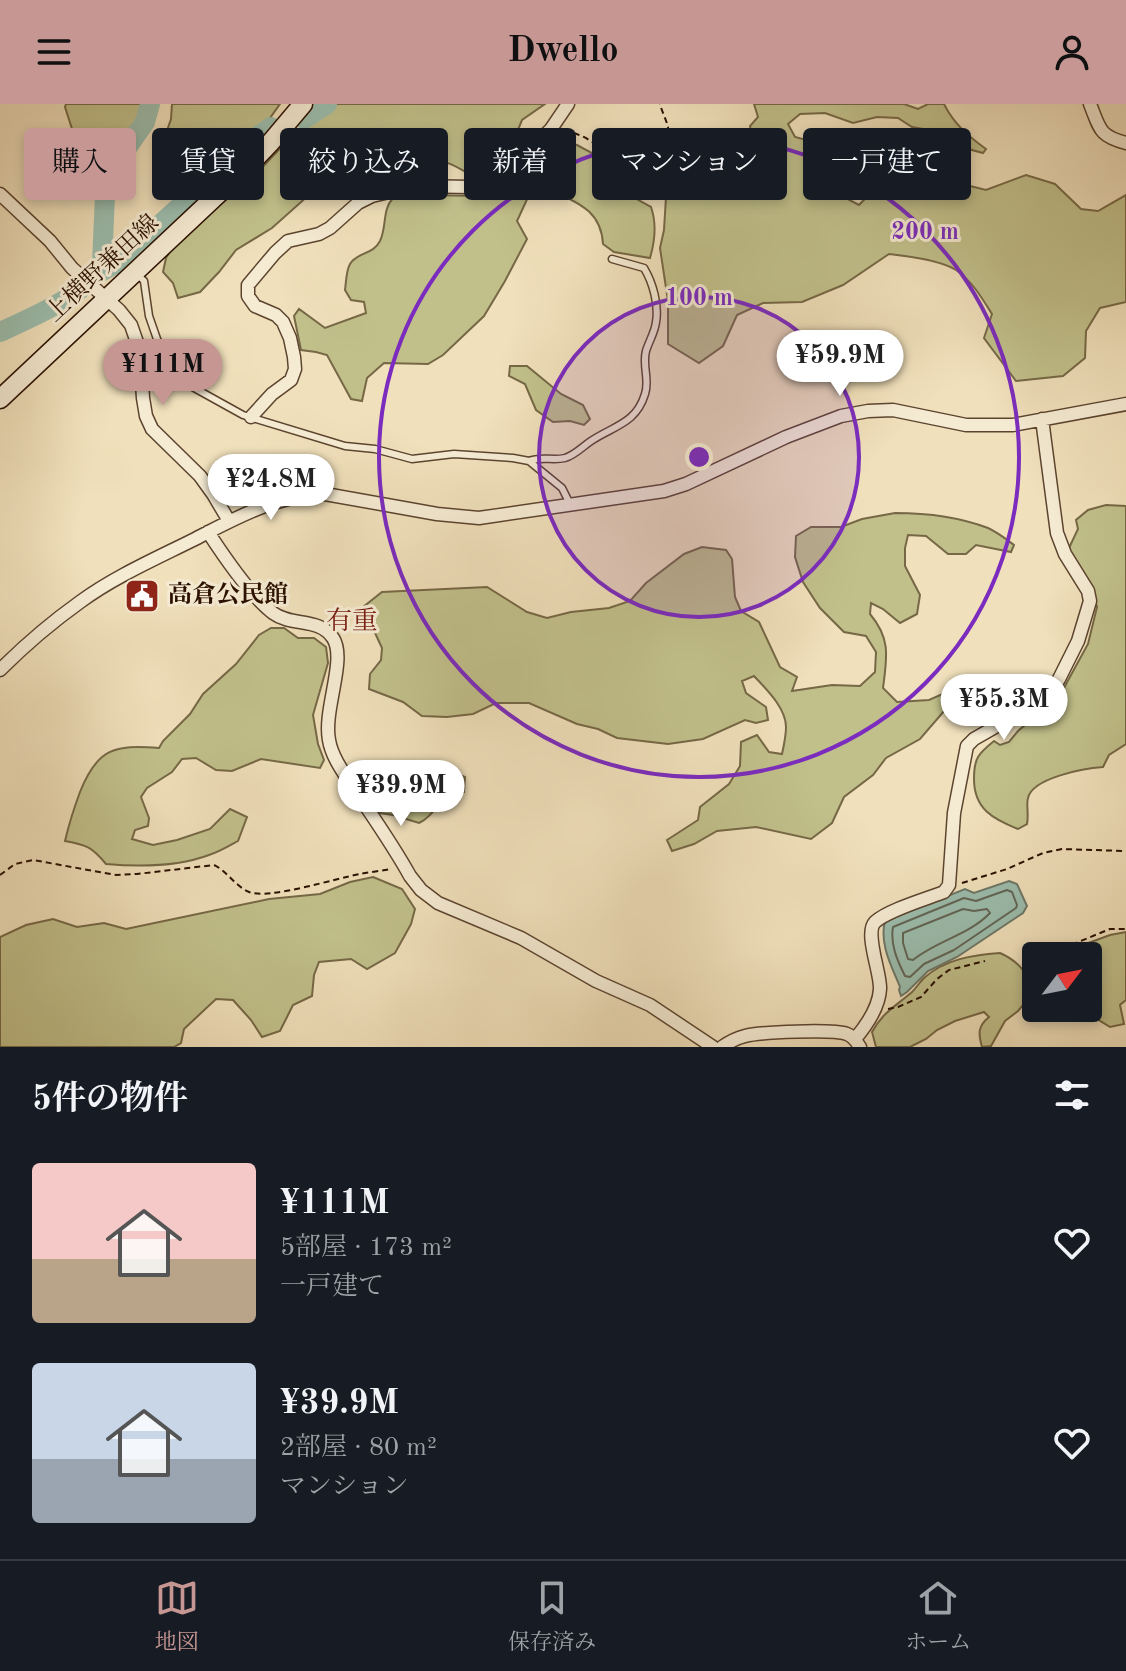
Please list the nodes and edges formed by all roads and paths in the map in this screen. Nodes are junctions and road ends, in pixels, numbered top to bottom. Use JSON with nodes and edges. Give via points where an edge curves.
{"nodes":[{"id":1,"x":303,"y":104,"type":"edge"},
{"id":2,"x":568,"y":104,"type":"edge"},
{"id":3,"x":660,"y":104,"type":"edge"},
{"id":4,"x":1090,"y":104,"type":"edge"},
{"id":5,"x":552,"y":128,"type":"edge"},
{"id":6,"x":576,"y":134,"type":"edge"},
{"id":7,"x":1126,"y":143,"type":"edge"},
{"id":8,"x":464,"y":187,"type":"edge"},
{"id":9,"x":0,"y":194,"type":"edge"},
{"id":10,"x":612,"y":259,"type":"dead end"},
{"id":11,"x":135,"y":272,"type":"junction"},
{"id":12,"x":100,"y":292,"type":"junction"},
{"id":13,"x":0,"y":399,"type":"edge"},
{"id":14,"x":1126,"y":404,"type":"edge"},
{"id":15,"x":251,"y":417,"type":"junction"},
{"id":16,"x":1042,"y":419,"type":"junction"},
{"id":17,"x":529,"y":461,"type":"junction"},
{"id":18,"x":570,"y":504,"type":"junction"},
{"id":19,"x":229,"y":521,"type":"junction"},
{"id":20,"x":208,"y":532,"type":"junction"},
{"id":21,"x":0,"y":670,"type":"edge"},
{"id":22,"x":1126,"y":851,"type":"edge"},
{"id":23,"x":404,"y":866,"type":"junction"},
{"id":24,"x":0,"y":875,"type":"edge"},
{"id":25,"x":949,"y":885,"type":"junction"},
{"id":26,"x":1126,"y":929,"type":"edge"},
{"id":27,"x":1078,"y":942,"type":"edge"},
{"id":28,"x":985,"y":961,"type":"dead end"},
{"id":29,"x":875,"y":1009,"type":"junction"},
{"id":30,"x":858,"y":1043,"type":"edge"},
{"id":31,"x":713,"y":1047,"type":"edge"},
{"id":32,"x":722,"y":1047,"type":"edge"}],
"edges":[{"from":1,"to":11,"type":"main road","name":"上横野兼田線","via":[[261,153]]},
{"from":2,"to":5,"type":"street"},
{"from":3,"to":6,"type":"path","via":[[668,130],[670,177],[663,190],[631,180],[601,149]]},
{"from":4,"to":7,"type":"street","via":[[1103,134]]},
{"from":8,"to":15,"type":"street","via":[[414,186],[372,196],[330,228],[288,241],[275,253],[248,285],[248,296],[283,322],[295,369],[291,380]]},
{"from":9,"to":12,"type":"street"},
{"from":10,"to":17,"type":"lane","via":[[644,268],[650,278],[657,320],[646,352],[642,403],[616,429],[571,456]]},
{"from":11,"to":12,"type":"main road","name":"上横野兼田線"},
{"from":11,"to":15,"type":"lane","via":[[144,281],[149,316],[169,363],[187,384]]},
{"from":12,"to":13,"type":"main road","name":"上横野兼田線"},
{"from":12,"to":19,"type":"street","via":[[131,325],[152,429],[200,476]]},
{"from":14,"to":16,"type":"street"},
{"from":15,"to":17,"type":"lane","via":[[345,446],[412,459],[454,454]]},
{"from":16,"to":18,"type":"street","via":[[966,425],[893,410],[868,411],[786,437],[664,491]]},
{"from":16,"to":25,"type":"street","via":[[1057,533],[1090,601],[1078,641],[1052,690],[967,746],[954,813]]},
{"from":17,"to":18,"type":"lane","via":[[562,488]]},
{"from":18,"to":19,"type":"street","via":[[464,518],[306,494]]},
{"from":19,"to":20,"type":"street"},
{"from":20,"to":21,"type":"street","via":[[82,600]]},
{"from":20,"to":23,"type":"street","via":[[274,614],[320,626],[334,640],[338,657],[329,742]]},
{"from":22,"to":25,"type":"path","via":[[1062,849]]},
{"from":23,"to":24,"type":"path","via":[[257,894],[214,865],[116,875],[33,860]]},
{"from":23,"to":31,"type":"street","via":[[438,903],[521,938],[650,1005]]},
{"from":25,"to":29,"type":"street","via":[[871,927],[880,991]]},
{"from":26,"to":27,"type":"path","via":[[1110,929]]},
{"from":28,"to":29,"type":"path","via":[[949,970],[921,997]]},
{"from":29,"to":30,"type":"street"},
{"from":30,"to":32,"type":"street","via":[[836,1032],[760,1033]]}]}
